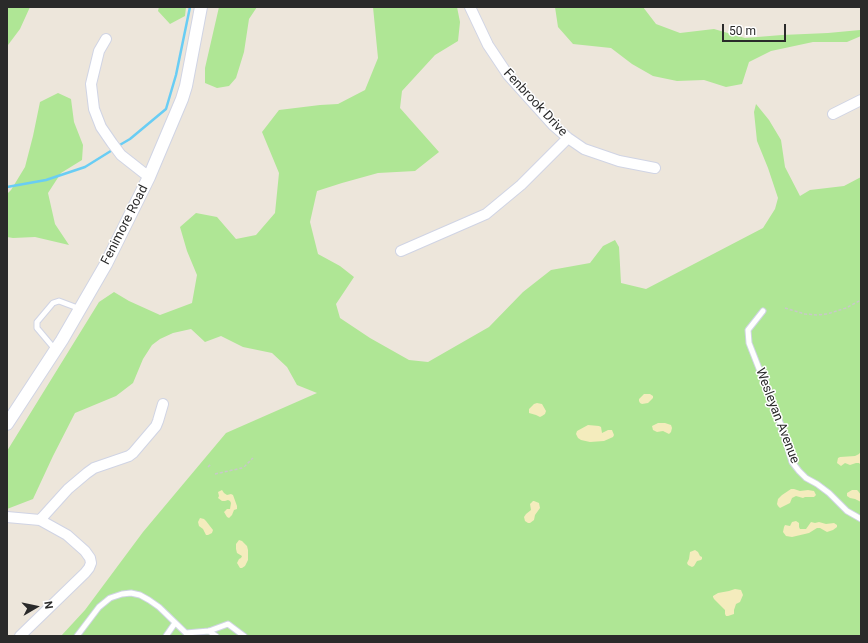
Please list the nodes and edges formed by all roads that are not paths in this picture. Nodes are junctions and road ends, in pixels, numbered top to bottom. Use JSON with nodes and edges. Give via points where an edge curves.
{"nodes":[{"id":1,"x":201,"y":7,"type":"edge"},
{"id":2,"x":470,"y":7,"type":"edge"},
{"id":3,"x":106,"y":39,"type":"dead end"},
{"id":4,"x":861,"y":100,"type":"edge"},
{"id":5,"x":833,"y":114,"type":"dead end"},
{"id":6,"x":568,"y":138,"type":"junction"},
{"id":7,"x":655,"y":168,"type":"dead end"},
{"id":8,"x":149,"y":177,"type":"junction"},
{"id":9,"x":401,"y":251,"type":"dead end"},
{"id":10,"x":79,"y":310,"type":"junction"},
{"id":11,"x":763,"y":310,"type":"dead end"},
{"id":12,"x":56,"y":349,"type":"junction"},
{"id":13,"x":163,"y":404,"type":"dead end"},
{"id":14,"x":7,"y":424,"type":"edge"},
{"id":15,"x":7,"y":517,"type":"edge"},
{"id":16,"x":861,"y":519,"type":"edge"},
{"id":17,"x":40,"y":520,"type":"junction"},
{"id":18,"x":175,"y":623,"type":"junction"},
{"id":19,"x":208,"y":631,"type":"junction"},
{"id":20,"x":187,"y":634,"type":"edge"},
{"id":21,"x":20,"y":636,"type":"edge"},
{"id":22,"x":77,"y":636,"type":"edge"},
{"id":23,"x":166,"y":636,"type":"edge"},
{"id":24,"x":216,"y":636,"type":"edge"},
{"id":25,"x":244,"y":636,"type":"edge"}],
"edges":[{"from":1,"to":8,"type":"street","name":"Fenimore Road","via":[[186,86]]},
{"from":2,"to":6,"type":"street","name":"Fenbrook Drive","via":[[488,45],[508,75]]},
{"from":3,"to":8,"type":"street","via":[[99,51],[91,84],[94,109],[101,127],[112,144]]},
{"from":4,"to":5,"type":"street"},
{"from":6,"to":7,"type":"street","name":"Fenbrook Drive","via":[[584,149],[619,161]]},
{"from":6,"to":9,"type":"street","via":[[521,185],[486,214]]},
{"from":8,"to":10,"type":"street","name":"Fenimore Road","via":[[106,264]]},
{"from":10,"to":12,"type":"street","name":"Fenimore Road"},
{"from":10,"to":12,"type":"lane","via":[[59,301],[53,303],[37,322],[37,328]]},
{"from":11,"to":16,"type":"lane","name":"Wesleyan Avenue","via":[[748,330],[749,343],[781,425],[792,462],[806,478],[818,484],[847,511]]},
{"from":12,"to":14,"type":"street","name":"Fenimore Road"},
{"from":13,"to":17,"type":"street","via":[[156,426],[133,453],[87,473],[68,489]]},
{"from":15,"to":17,"type":"street"},
{"from":17,"to":21,"type":"street","via":[[67,535],[85,552],[92,563],[85,573]]},
{"from":18,"to":20,"type":"lane"},
{"from":18,"to":22,"type":"lane","via":[[145,597],[131,593],[122,594],[110,598],[99,607]]},
{"from":18,"to":23,"type":"lane"},
{"from":19,"to":20,"type":"lane"},
{"from":19,"to":24,"type":"lane"},
{"from":19,"to":25,"type":"lane","via":[[228,624]]}]}
